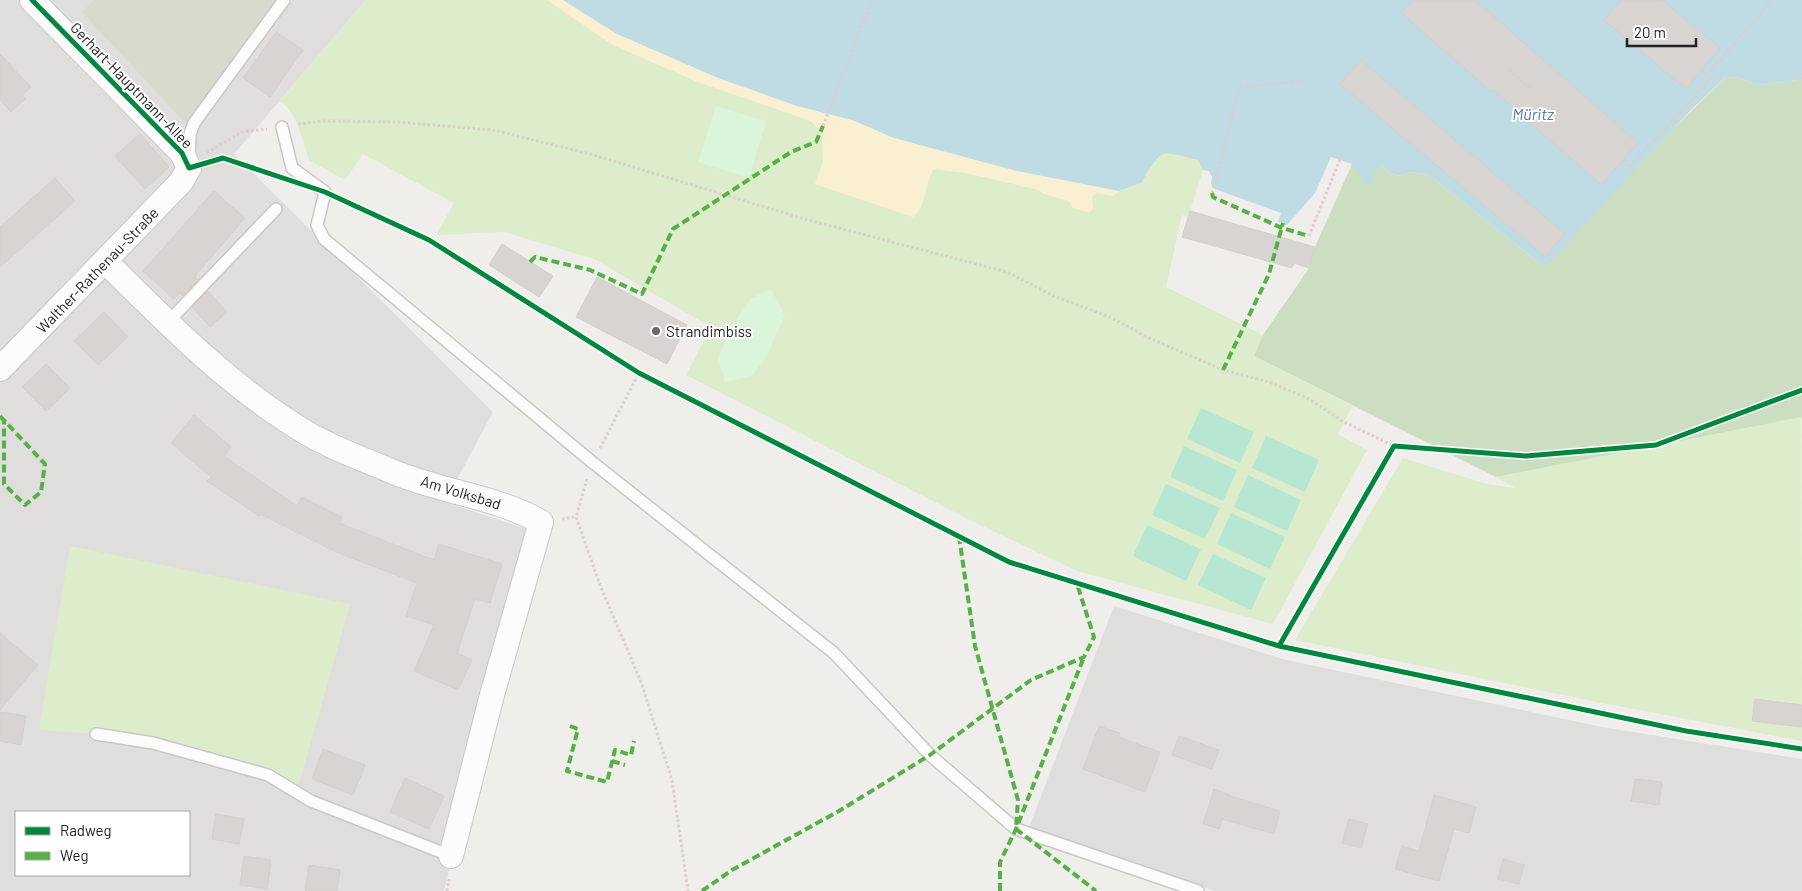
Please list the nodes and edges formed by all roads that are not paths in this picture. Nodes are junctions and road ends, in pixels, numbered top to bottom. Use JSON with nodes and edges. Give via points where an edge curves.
{"nodes":[{"id":1,"x":32,"y":0,"type":"edge"},
{"id":2,"x":284,"y":0,"type":"edge"},
{"id":3,"x":282,"y":127,"type":"road end"},
{"id":4,"x":189,"y":168,"type":"junction"},
{"id":5,"x":276,"y":209,"type":"dead end"},
{"id":6,"x":105,"y":261,"type":"junction"},
{"id":7,"x":167,"y":323,"type":"junction"},
{"id":8,"x":2,"y":363,"type":"edge"},
{"id":9,"x":96,"y":734,"type":"dead end"},
{"id":10,"x":451,"y":856,"type":"joint"},
{"id":11,"x":1198,"y":891,"type":"edge"}],
"edges":[{"from":1,"to":4,"type":"street","name":"Gerhart-Hauptmann-Allee","via":[[182,153]]},
{"from":2,"to":4,"type":"lane","via":[[194,122],[190,134]]},
{"from":3,"to":11,"type":"lane","via":[[292,168],[325,192],[317,225],[324,239],[592,462],[834,653],[930,754],[1016,829]]},
{"from":4,"to":6,"type":"street","name":"Walther-Rathenau-Straße","via":[[181,182]]},
{"from":5,"to":7,"type":"lane"},
{"from":6,"to":7,"type":"street","name":"Am Volksbad"},
{"from":6,"to":8,"type":"street","name":"Walther-Rathenau-Straße"},
{"from":7,"to":10,"type":"street","name":"Am Volksbad","via":[[229,379],[306,433],[394,472],[521,510],[541,522]]},
{"from":9,"to":10,"type":"lane","via":[[153,743],[268,776],[311,801]]}]}
